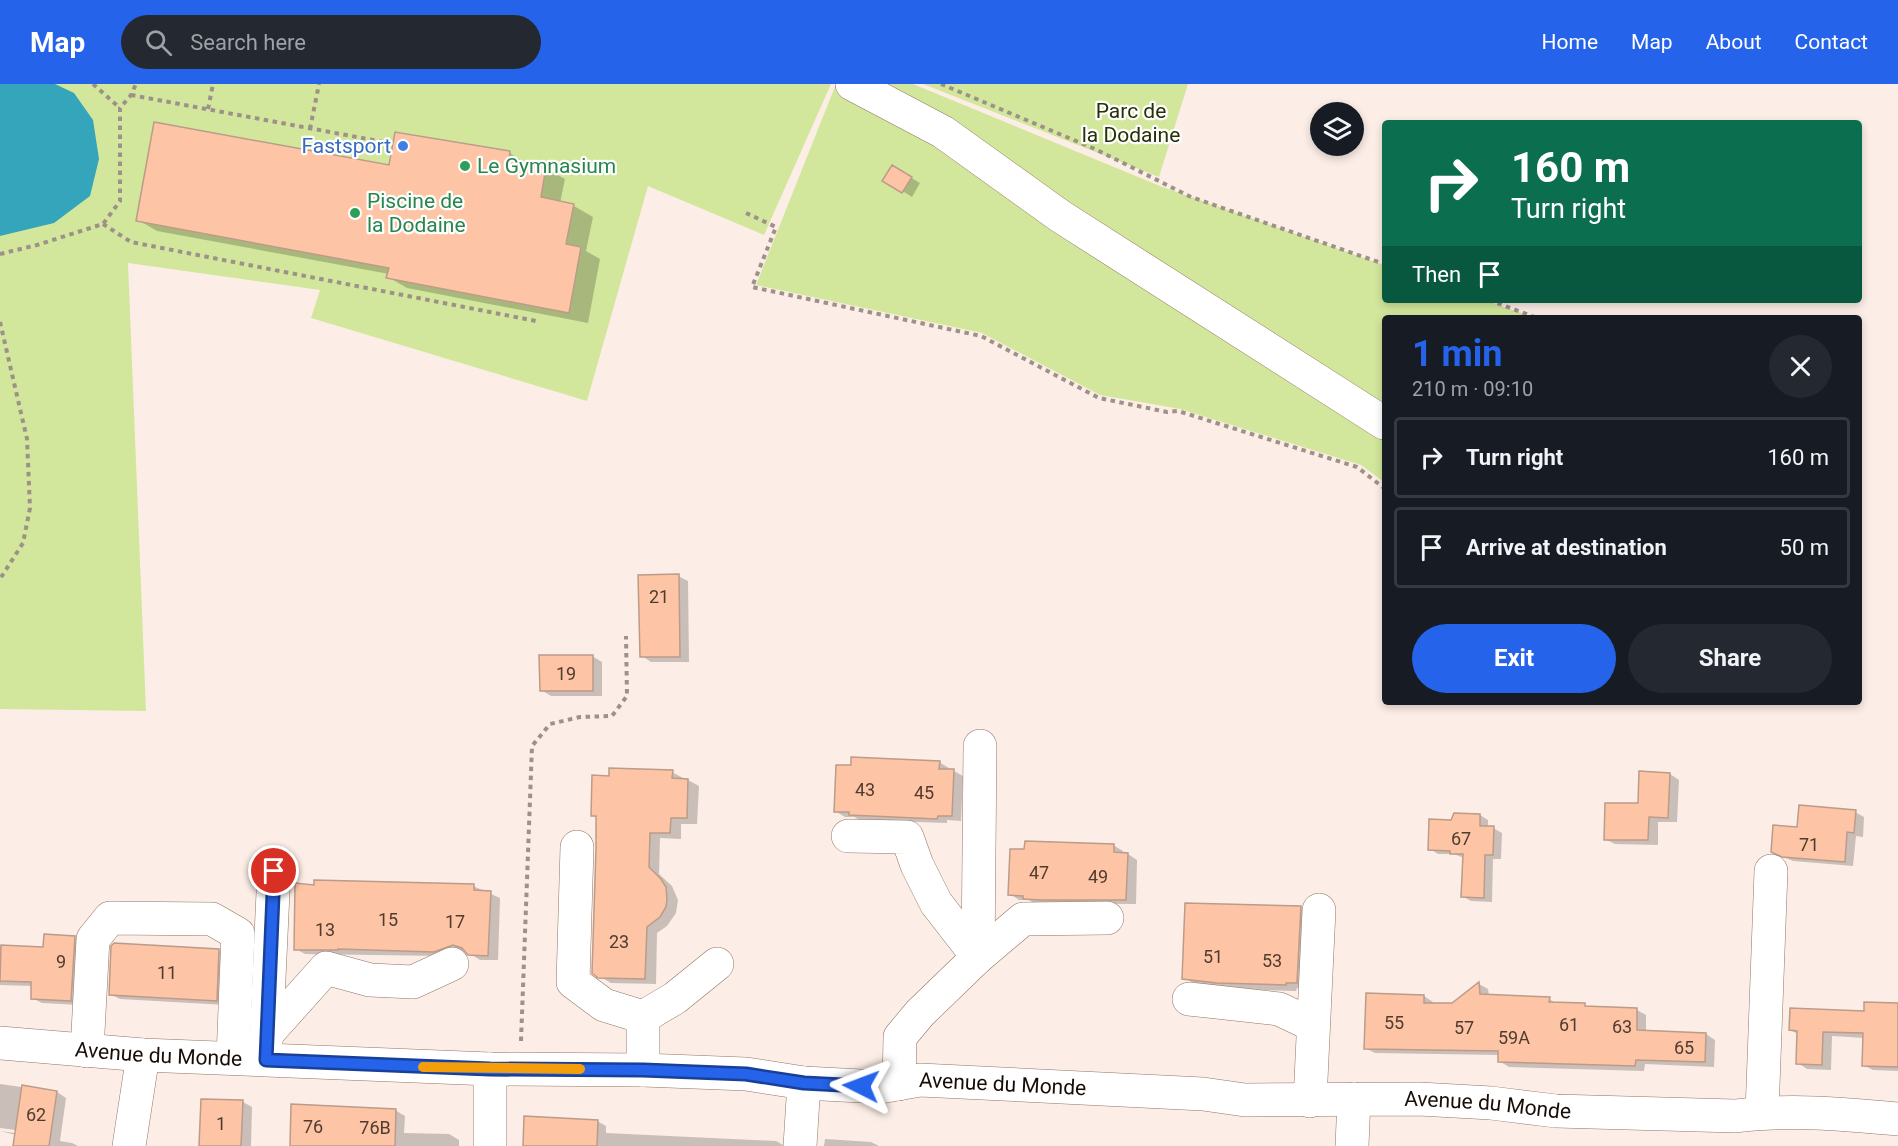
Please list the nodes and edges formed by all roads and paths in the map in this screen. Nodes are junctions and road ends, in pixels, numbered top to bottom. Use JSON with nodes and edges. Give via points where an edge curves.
{"nodes":[{"id":1,"x":93,"y":84,"type":"edge"},
{"id":2,"x":136,"y":84,"type":"edge"},
{"id":3,"x":213,"y":84,"type":"edge"},
{"id":4,"x":319,"y":84,"type":"edge"},
{"id":5,"x":852,"y":84,"type":"edge"},
{"id":6,"x":941,"y":84,"type":"edge"},
{"id":7,"x":131,"y":95,"type":"junction"},
{"id":8,"x":120,"y":108,"type":"junction"},
{"id":9,"x":208,"y":109,"type":"junction"},
{"id":10,"x":310,"y":129,"type":"junction"},
{"id":11,"x":389,"y":143,"type":"dead end"},
{"id":12,"x":746,"y":213,"type":"dead end"},
{"id":13,"x":103,"y":224,"type":"junction"},
{"id":14,"x":0,"y":254,"type":"edge"},
{"id":15,"x":1382,"y":263,"type":"edge"},
{"id":16,"x":1497,"y":303,"type":"edge"},
{"id":17,"x":1529,"y":315,"type":"edge"},
{"id":18,"x":536,"y":321,"type":"dead end"},
{"id":19,"x":0,"y":322,"type":"edge"},
{"id":20,"x":1382,"y":422,"type":"edge"},
{"id":21,"x":1382,"y":486,"type":"edge"},
{"id":22,"x":0,"y":579,"type":"edge"},
{"id":23,"x":980,"y":746,"type":"dead end"},
{"id":24,"x":849,"y":836,"type":"dead end"},
{"id":25,"x":578,"y":847,"type":"dead end"},
{"id":26,"x":274,"y":871,"type":"dead end"},
{"id":27,"x":1771,"y":871,"type":"dead end"},
{"id":28,"x":1319,"y":910,"type":"dead end"},
{"id":29,"x":1107,"y":918,"type":"dead end"},
{"id":30,"x":978,"y":957,"type":"junction"},
{"id":31,"x":452,"y":964,"type":"dead end"},
{"id":32,"x":717,"y":964,"type":"dead end"},
{"id":33,"x":1189,"y":999,"type":"dead end"},
{"id":34,"x":643,"y":1017,"type":"junction"},
{"id":35,"x":1313,"y":1025,"type":"junction"},
{"id":36,"x":0,"y":1043,"type":"edge"},
{"id":37,"x":266,"y":1048,"type":"junction"},
{"id":38,"x":87,"y":1051,"type":"junction"},
{"id":39,"x":143,"y":1055,"type":"junction"},
{"id":40,"x":233,"y":1058,"type":"junction"},
{"id":41,"x":490,"y":1069,"type":"junction"},
{"id":42,"x":643,"y":1070,"type":"junction"},
{"id":43,"x":804,"y":1083,"type":"junction"},
{"id":44,"x":899,"y":1084,"type":"junction"},
{"id":45,"x":1354,"y":1099,"type":"junction"},
{"id":46,"x":1310,"y":1101,"type":"junction"},
{"id":47,"x":1762,"y":1113,"type":"junction"},
{"id":48,"x":1898,"y":1119,"type":"edge"},
{"id":49,"x":129,"y":1146,"type":"edge"},
{"id":50,"x":490,"y":1146,"type":"edge"},
{"id":51,"x":800,"y":1146,"type":"edge"},
{"id":52,"x":1352,"y":1146,"type":"edge"}],
"edges":[{"from":1,"to":8,"type":"path"},
{"from":2,"to":7,"type":"path"},
{"from":3,"to":9,"type":"path"},
{"from":4,"to":10,"type":"path"},
{"from":5,"to":20,"type":"street","via":[[943,132],[1060,216]]},
{"from":6,"to":15,"type":"path","via":[[1095,148],[1191,197]]},
{"from":7,"to":8,"type":"path"},
{"from":7,"to":9,"type":"path"},
{"from":8,"to":13,"type":"path","via":[[120,201]]},
{"from":9,"to":10,"type":"path"},
{"from":10,"to":11,"type":"path"},
{"from":12,"to":21,"type":"path","via":[[776,226],[752,287],[981,336],[1099,398],[1178,411],[1358,467]]},
{"from":13,"to":14,"type":"path"},
{"from":13,"to":18,"type":"path","via":[[131,242]]},
{"from":16,"to":17,"type":"path"},
{"from":19,"to":22,"type":"path","via":[[27,439],[30,508],[23,543]]},
{"from":23,"to":30,"type":"street"},
{"from":24,"to":30,"type":"street","via":[[907,837],[936,903]]},
{"from":25,"to":34,"type":"street","via":[[573,982],[604,1005]]},
{"from":26,"to":37,"type":"street"},
{"from":27,"to":47,"type":"street"},
{"from":28,"to":35,"type":"street"},
{"from":29,"to":30,"type":"street","via":[[1023,919]]},
{"from":30,"to":44,"type":"street","via":[[900,1037]]},
{"from":31,"to":37,"type":"street","via":[[413,982],[370,980],[326,968]]},
{"from":32,"to":34,"type":"street","via":[[675,998]]},
{"from":33,"to":35,"type":"street","via":[[1279,1009]]},
{"from":34,"to":42,"type":"street"},
{"from":35,"to":46,"type":"street"},
{"from":36,"to":38,"type":"street","name":"Avenue du Monde"},
{"from":37,"to":40,"type":"street","name":"Avenue du Monde"},
{"from":37,"to":41,"type":"street","name":"Avenue du Monde"},
{"from":38,"to":39,"type":"street","name":"Avenue du Monde"},
{"from":38,"to":40,"type":"street","via":[[93,939],[110,918],[212,919],[238,934]]},
{"from":39,"to":40,"type":"street","name":"Avenue du Monde"},
{"from":39,"to":49,"type":"street"},
{"from":41,"to":42,"type":"street","name":"Avenue du Monde"},
{"from":41,"to":50,"type":"street"},
{"from":42,"to":43,"type":"street","name":"Avenue du Monde","via":[[746,1074]]},
{"from":43,"to":44,"type":"street","name":"Avenue du Monde","via":[[880,1087]]},
{"from":43,"to":51,"type":"street"},
{"from":44,"to":46,"type":"street","name":"Avenue du Monde","via":[[920,1080],[1203,1094],[1245,1101]]},
{"from":45,"to":46,"type":"street","name":"Avenue du Monde"},
{"from":45,"to":47,"type":"street","name":"Avenue du Monde","via":[[1491,1102],[1556,1111],[1735,1116]]},
{"from":45,"to":52,"type":"street"},
{"from":47,"to":48,"type":"street","name":"Avenue du Monde"}]}
